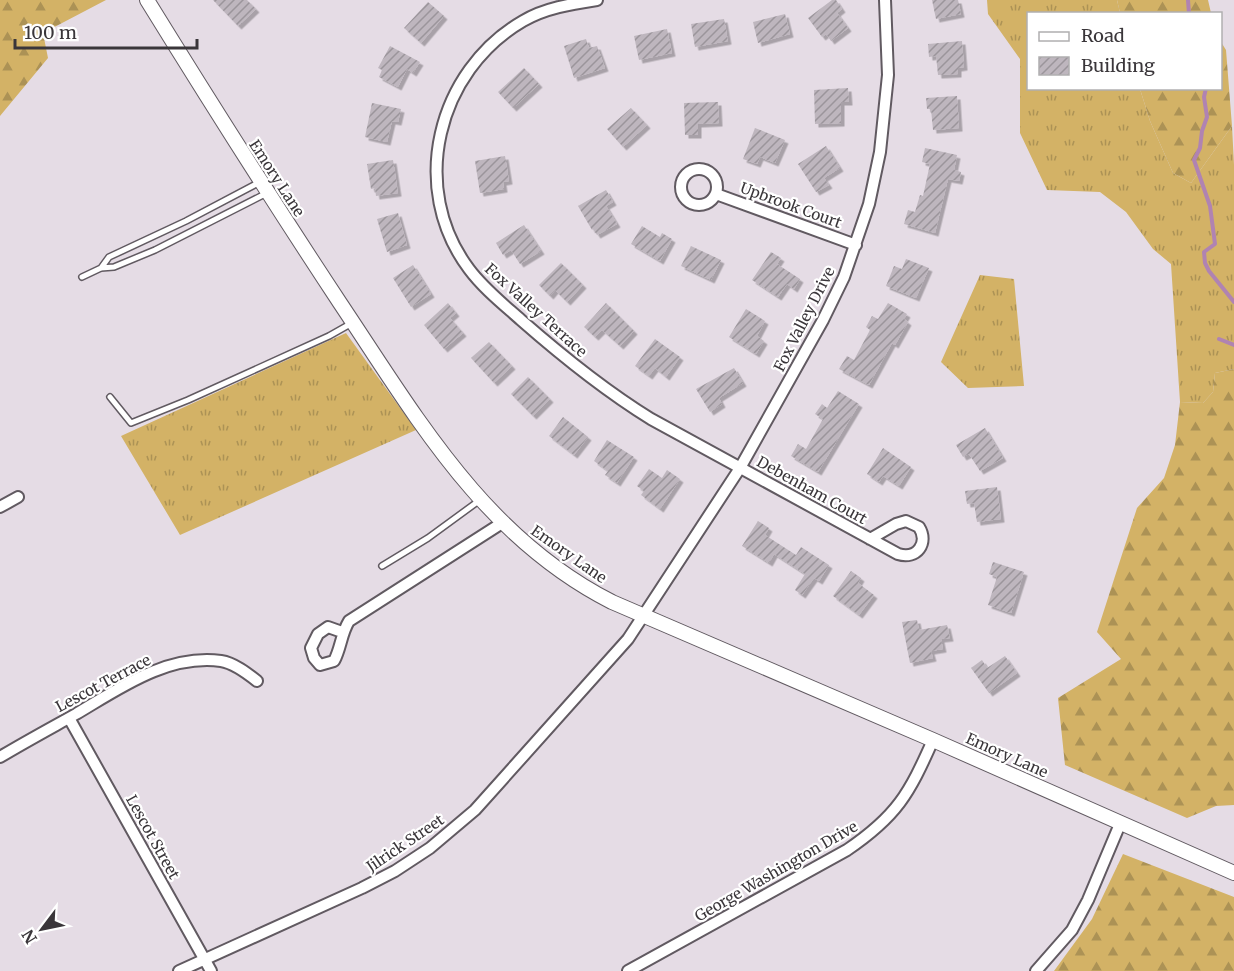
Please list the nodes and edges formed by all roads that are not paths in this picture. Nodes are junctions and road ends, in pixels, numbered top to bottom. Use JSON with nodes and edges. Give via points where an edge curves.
{"nodes":[{"id":1,"x":147,"y":0,"type":"edge"},
{"id":2,"x":597,"y":0,"type":"edge"},
{"id":3,"x":885,"y":0,"type":"edge"},
{"id":4,"x":264,"y":188,"type":"junction"},
{"id":5,"x":716,"y":194,"type":"dead end"},
{"id":6,"x":856,"y":245,"type":"junction"},
{"id":7,"x":101,"y":268,"type":"junction"},
{"id":8,"x":82,"y":277,"type":"dead end"},
{"id":9,"x":353,"y":322,"type":"junction"},
{"id":10,"x":110,"y":397,"type":"dead end"},
{"id":11,"x":740,"y":468,"type":"junction"},
{"id":12,"x":18,"y":497,"type":"dead end"},
{"id":13,"x":480,"y":501,"type":"junction"},
{"id":14,"x":0,"y":507,"type":"edge"},
{"id":15,"x":502,"y":523,"type":"junction"},
{"id":16,"x":870,"y":538,"type":"junction"},
{"id":17,"x":382,"y":566,"type":"dead end"},
{"id":18,"x":643,"y":616,"type":"junction"},
{"id":19,"x":342,"y":632,"type":"dead end"},
{"id":20,"x":257,"y":681,"type":"dead end"},
{"id":21,"x":69,"y":718,"type":"junction"},
{"id":22,"x":933,"y":740,"type":"junction"},
{"id":23,"x":0,"y":757,"type":"edge"},
{"id":24,"x":1120,"y":824,"type":"junction"},
{"id":25,"x":1234,"y":873,"type":"edge"},
{"id":26,"x":204,"y":959,"type":"junction"},
{"id":27,"x":179,"y":971,"type":"edge"},
{"id":28,"x":211,"y":971,"type":"edge"},
{"id":29,"x":628,"y":971,"type":"edge"},
{"id":30,"x":1036,"y":971,"type":"edge"}],
"edges":[{"from":1,"to":4,"type":"street","name":"Emory Lane"},
{"from":2,"to":11,"type":"street","name":"Fox Valley Terrace","via":[[554,8],[524,20],[496,40],[470,68],[450,102],[438,141],[436,182],[444,220],[459,253],[480,282],[557,352],[626,404]]},
{"from":3,"to":6,"type":"street","name":"Fox Valley Drive","via":[[889,50],[884,125],[869,204]]},
{"from":4,"to":7,"type":"lane","via":[[155,249],[114,267]]},
{"from":4,"to":7,"type":"lane","via":[[110,257]]},
{"from":4,"to":9,"type":"street","name":"Emory Lane"},
{"from":5,"to":6,"type":"street","name":"Upbrook Court"},
{"from":6,"to":11,"type":"street","name":"Fox Valley Drive","via":[[823,320]]},
{"from":7,"to":8,"type":"lane"},
{"from":9,"to":10,"type":"lane","via":[[131,423]]},
{"from":9,"to":13,"type":"street","name":"Emory Lane"},
{"from":11,"to":16,"type":"street","name":"Debenham Court"},
{"from":11,"to":18,"type":"street","name":"Fox Valley Drive"},
{"from":12,"to":14,"type":"street"},
{"from":13,"to":15,"type":"street","name":"Emory Lane"},
{"from":13,"to":17,"type":"lane"},
{"from":15,"to":18,"type":"street","name":"Emory Lane","via":[[579,585]]},
{"from":15,"to":19,"type":"street","via":[[349,621]]},
{"from":16,"to":16,"type":"street","name":"Debenham Court","via":[[905,556],[917,552],[923,538],[919,526],[906,521]]},
{"from":18,"to":22,"type":"street","name":"Emory Lane"},
{"from":18,"to":26,"type":"street","name":"Jilrick Street","via":[[609,662],[475,810],[445,837],[379,880]]},
{"from":20,"to":21,"type":"street","name":"Lescot Terrace","via":[[223,661],[174,664],[135,679]]},
{"from":21,"to":23,"type":"street","name":"Lescot Terrace"},
{"from":21,"to":26,"type":"street","name":"Lescot Street"},
{"from":22,"to":24,"type":"street","name":"Emory Lane"},
{"from":22,"to":29,"type":"street","name":"George Washington Drive","via":[[907,793],[878,828],[847,850]]},
{"from":24,"to":25,"type":"street","name":"Emory Lane"},
{"from":24,"to":30,"type":"street","via":[[1072,930]]},
{"from":26,"to":27,"type":"street","name":"Jilrick Street"},
{"from":26,"to":28,"type":"street","name":"Lescot Street"}]}
